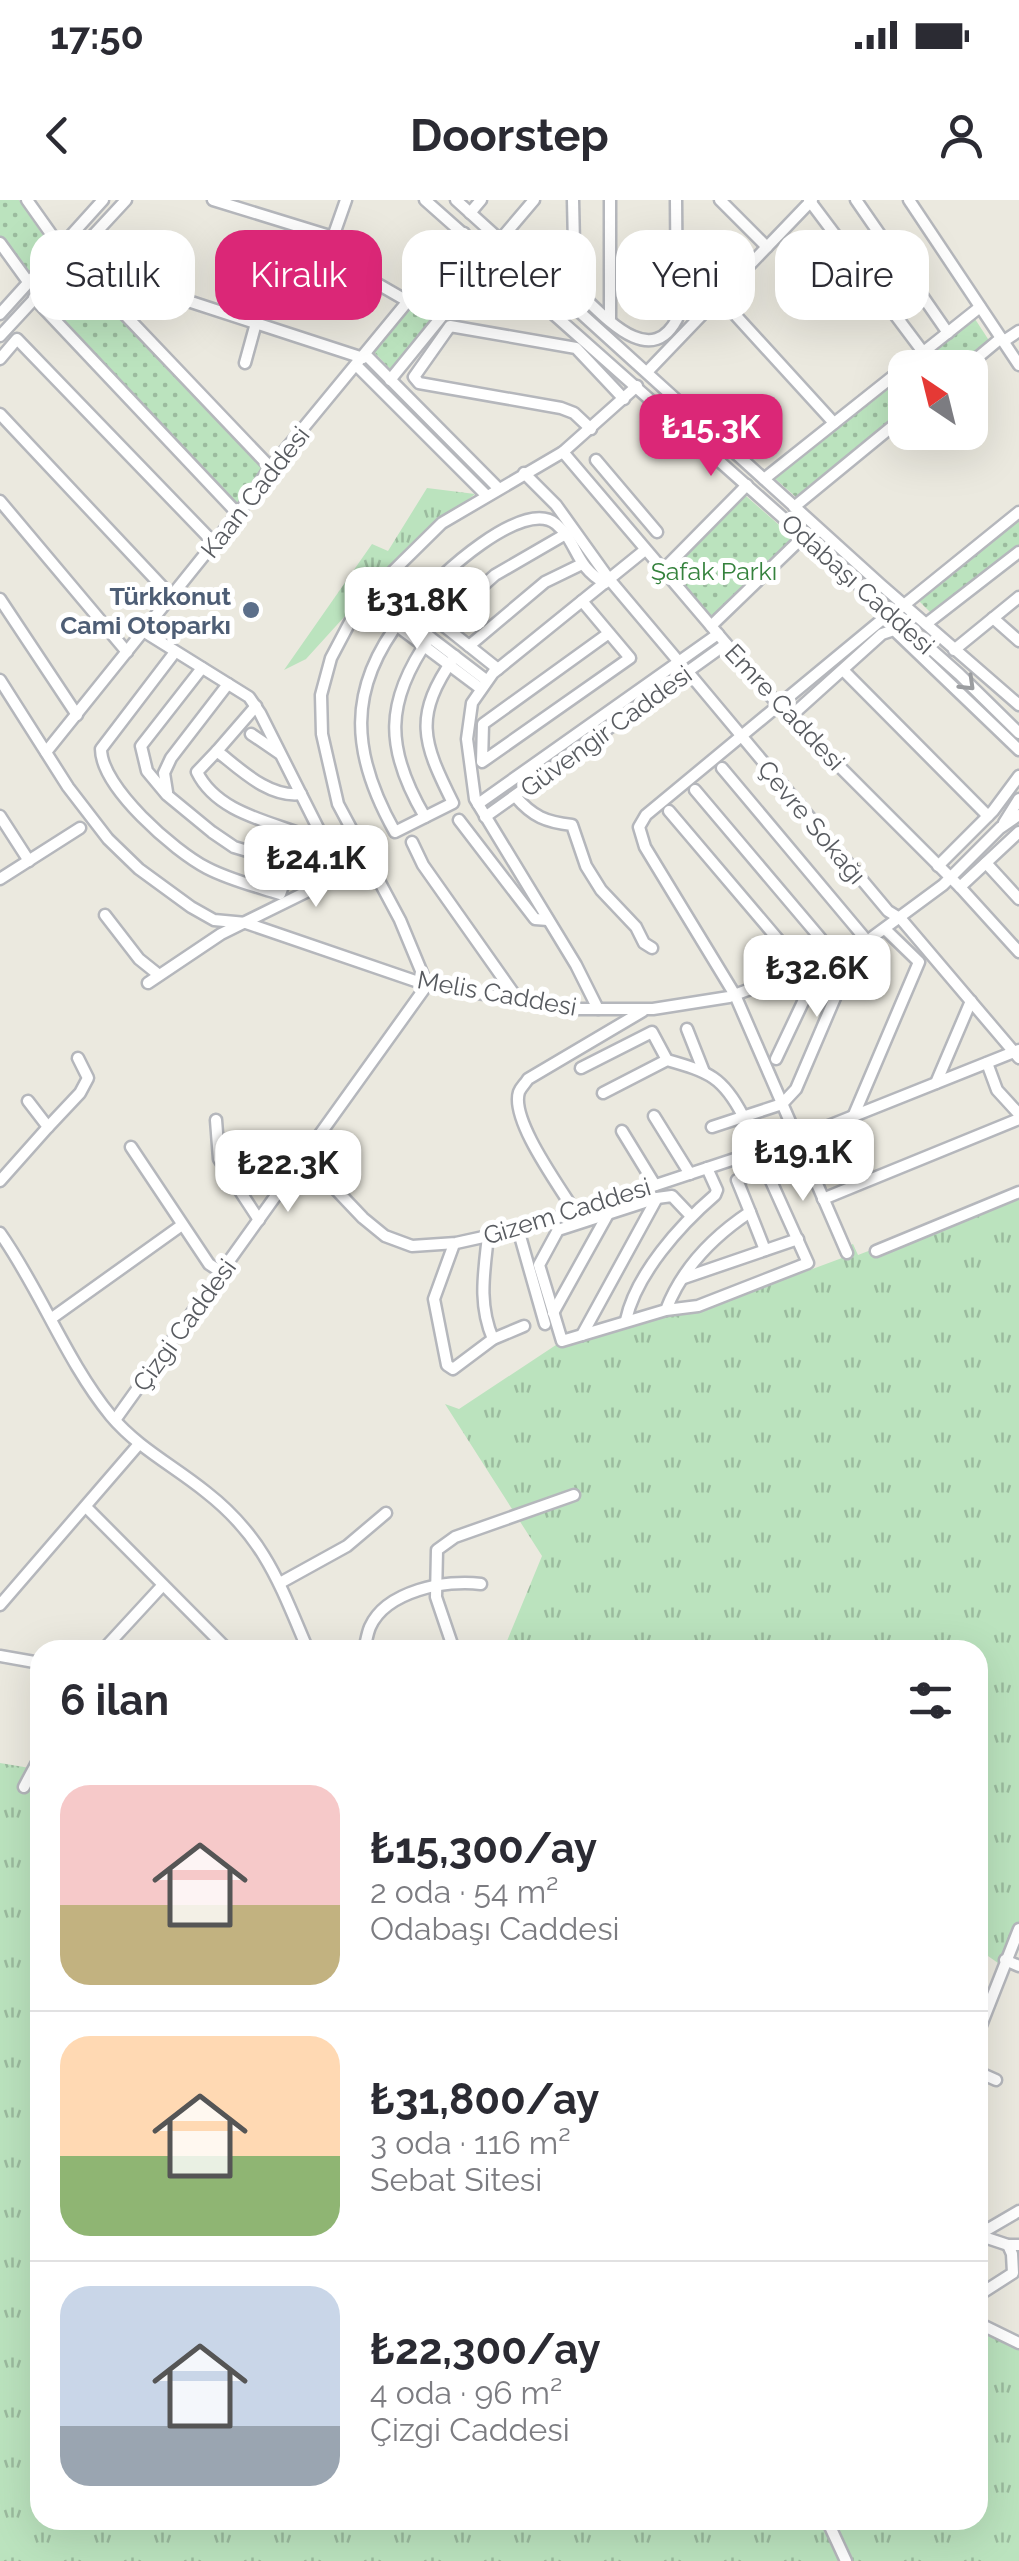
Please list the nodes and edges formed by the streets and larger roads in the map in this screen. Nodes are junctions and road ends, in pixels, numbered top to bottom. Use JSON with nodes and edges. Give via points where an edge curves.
{"nodes":[{"id":1,"x":27,"y":200,"type":"edge"},
{"id":2,"x":104,"y":200,"type":"edge"},
{"id":3,"x":126,"y":200,"type":"edge"},
{"id":4,"x":212,"y":200,"type":"edge"},
{"id":5,"x":346,"y":200,"type":"edge"},
{"id":6,"x":425,"y":200,"type":"edge"},
{"id":7,"x":456,"y":200,"type":"edge"},
{"id":8,"x":481,"y":200,"type":"edge"},
{"id":9,"x":534,"y":200,"type":"edge"},
{"id":10,"x":572,"y":200,"type":"edge"},
{"id":11,"x":610,"y":200,"type":"edge"},
{"id":12,"x":676,"y":200,"type":"edge"},
{"id":13,"x":720,"y":200,"type":"edge"},
{"id":14,"x":856,"y":200,"type":"edge"},
{"id":15,"x":909,"y":200,"type":"edge"},
{"id":16,"x":811,"y":201,"type":"edge"},
{"id":17,"x":470,"y":213,"type":"junction"},
{"id":18,"x":48,"y":230,"type":"edge"},
{"id":19,"x":77,"y":230,"type":"edge"},
{"id":20,"x":97,"y":230,"type":"edge"},
{"id":21,"x":313,"y":230,"type":"edge"},
{"id":22,"x":335,"y":230,"type":"edge"},
{"id":23,"x":460,"y":230,"type":"edge"},
{"id":24,"x":489,"y":230,"type":"edge"},
{"id":25,"x":508,"y":230,"type":"edge"},
{"id":26,"x":0,"y":243,"type":"edge"},
{"id":27,"x":767,"y":247,"type":"junction"},
{"id":28,"x":755,"y":260,"type":"edge"},
{"id":29,"x":29,"y":283,"type":"joint"},
{"id":30,"x":30,"y":302,"type":"edge"},
{"id":31,"x":195,"y":302,"type":"edge"},
{"id":32,"x":980,"y":307,"type":"junction"},
{"id":33,"x":402,"y":309,"type":"edge"},
{"id":34,"x":0,"y":314,"type":"edge"},
{"id":35,"x":610,"y":319,"type":"junction"},
{"id":36,"x":55,"y":320,"type":"edge"},
{"id":37,"x":130,"y":320,"type":"edge"},
{"id":38,"x":439,"y":320,"type":"edge"},
{"id":39,"x":562,"y":320,"type":"edge"},
{"id":40,"x":588,"y":320,"type":"edge"},
{"id":41,"x":697,"y":320,"type":"edge"},
{"id":42,"x":742,"y":320,"type":"edge"},
{"id":43,"x":256,"y":323,"type":"junction"},
{"id":44,"x":1019,"y":331,"type":"edge"},
{"id":45,"x":948,"y":333,"type":"junction"},
{"id":46,"x":0,"y":336,"type":"edge"},
{"id":47,"x":1002,"y":339,"type":"junction"},
{"id":48,"x":922,"y":350,"type":"edge"},
{"id":49,"x":926,"y":350,"type":"edge"},
{"id":50,"x":988,"y":350,"type":"edge"},
{"id":51,"x":0,"y":359,"type":"edge"},
{"id":52,"x":362,"y":359,"type":"junction"},
{"id":53,"x":245,"y":363,"type":"dead end"},
{"id":54,"x":1019,"y":365,"type":"edge"},
{"id":55,"x":646,"y":372,"type":"junction"},
{"id":56,"x":390,"y":380,"type":"junction"},
{"id":57,"x":888,"y":380,"type":"edge"},
{"id":58,"x":636,"y":386,"type":"junction"},
{"id":59,"x":624,"y":400,"type":"junction"},
{"id":60,"x":0,"y":414,"type":"edge"},
{"id":61,"x":834,"y":423,"type":"junction"},
{"id":62,"x":592,"y":429,"type":"junction"},
{"id":63,"x":888,"y":430,"type":"edge"},
{"id":64,"x":563,"y":452,"type":"junction"},
{"id":65,"x":596,"y":460,"type":"dead end"},
{"id":66,"x":272,"y":468,"type":"junction"},
{"id":67,"x":524,"y":472,"type":"junction"},
{"id":68,"x":764,"y":480,"type":"junction"},
{"id":69,"x":748,"y":485,"type":"junction"},
{"id":70,"x":498,"y":488,"type":"junction"},
{"id":71,"x":623,"y":492,"type":"junction"},
{"id":72,"x":486,"y":495,"type":"junction"},
{"id":73,"x":0,"y":501,"type":"edge"},
{"id":74,"x":607,"y":504,"type":"junction"},
{"id":75,"x":794,"y":507,"type":"junction"},
{"id":76,"x":1019,"y":512,"type":"edge"},
{"id":77,"x":238,"y":514,"type":"junction"},
{"id":78,"x":657,"y":532,"type":"dead end"},
{"id":79,"x":564,"y":535,"type":"junction"},
{"id":80,"x":804,"y":536,"type":"junction"},
{"id":81,"x":214,"y":543,"type":"junction"},
{"id":82,"x":646,"y":550,"type":"junction"},
{"id":83,"x":1019,"y":552,"type":"edge"},
{"id":84,"x":582,"y":564,"type":"junction"},
{"id":85,"x":662,"y":570,"type":"junction"},
{"id":86,"x":385,"y":579,"type":"junction"},
{"id":87,"x":607,"y":581,"type":"junction"},
{"id":88,"x":372,"y":593,"type":"junction"},
{"id":89,"x":172,"y":596,"type":"junction"},
{"id":90,"x":1019,"y":598,"type":"edge"},
{"id":91,"x":0,"y":599,"type":"edge"},
{"id":92,"x":582,"y":601,"type":"junction"},
{"id":93,"x":416,"y":604,"type":"junction"},
{"id":94,"x":904,"y":605,"type":"junction"},
{"id":95,"x":890,"y":613,"type":"junction"},
{"id":96,"x":993,"y":618,"type":"junction"},
{"id":97,"x":400,"y":621,"type":"junction"},
{"id":98,"x":440,"y":624,"type":"junction"},
{"id":99,"x":926,"y":624,"type":"junction"},
{"id":100,"x":714,"y":630,"type":"junction"},
{"id":101,"x":144,"y":631,"type":"junction"},
{"id":102,"x":609,"y":633,"type":"junction"},
{"id":103,"x":427,"y":641,"type":"junction"},
{"id":104,"x":1019,"y":642,"type":"edge"},
{"id":105,"x":726,"y":644,"type":"junction"},
{"id":106,"x":469,"y":646,"type":"junction"},
{"id":107,"x":954,"y":650,"type":"junction"},
{"id":108,"x":127,"y":652,"type":"junction"},
{"id":109,"x":175,"y":652,"type":"junction"},
{"id":110,"x":452,"y":661,"type":"junction"},
{"id":111,"x":679,"y":662,"type":"junction"},
{"id":112,"x":202,"y":668,"type":"junction"},
{"id":113,"x":498,"y":669,"type":"junction"},
{"id":114,"x":842,"y":670,"type":"junction"},
{"id":115,"x":688,"y":672,"type":"junction"},
{"id":116,"x":0,"y":680,"type":"edge"},
{"id":117,"x":228,"y":684,"type":"junction"},
{"id":118,"x":483,"y":684,"type":"junction"},
{"id":119,"x":1019,"y":705,"type":"edge"},
{"id":120,"x":256,"y":706,"type":"junction"},
{"id":121,"x":780,"y":707,"type":"junction"},
{"id":122,"x":76,"y":714,"type":"junction"},
{"id":123,"x":790,"y":717,"type":"junction"},
{"id":124,"x":1019,"y":733,"type":"edge"},
{"id":125,"x":251,"y":734,"type":"dead end"},
{"id":126,"x":741,"y":738,"type":"junction"},
{"id":127,"x":1019,"y":750,"type":"edge"},
{"id":128,"x":217,"y":751,"type":"junction"},
{"id":129,"x":46,"y":752,"type":"junction"},
{"id":130,"x":281,"y":754,"type":"junction"},
{"id":131,"x":722,"y":768,"type":"dead end"},
{"id":132,"x":1019,"y":776,"type":"edge"},
{"id":133,"x":695,"y":790,"type":"dead end"},
{"id":134,"x":167,"y":794,"type":"junction"},
{"id":135,"x":301,"y":794,"type":"junction"},
{"id":136,"x":516,"y":796,"type":"junction"},
{"id":137,"x":1019,"y":799,"type":"edge"},
{"id":138,"x":478,"y":804,"type":"junction"},
{"id":139,"x":669,"y":811,"type":"dead end"},
{"id":140,"x":1019,"y":814,"type":"edge"},
{"id":141,"x":0,"y":816,"type":"edge"},
{"id":142,"x":425,"y":816,"type":"junction"},
{"id":143,"x":988,"y":816,"type":"junction"},
{"id":144,"x":485,"y":818,"type":"junction"},
{"id":145,"x":459,"y":820,"type":"dead end"},
{"id":146,"x":80,"y":828,"type":"dead end"},
{"id":147,"x":1000,"y":828,"type":"junction"},
{"id":148,"x":1019,"y":832,"type":"edge"},
{"id":149,"x":412,"y":842,"type":"dead end"},
{"id":150,"x":29,"y":861,"type":"junction"},
{"id":151,"x":369,"y":861,"type":"junction"},
{"id":152,"x":986,"y":863,"type":"junction"},
{"id":153,"x":291,"y":864,"type":"junction"},
{"id":154,"x":938,"y":866,"type":"junction"},
{"id":155,"x":336,"y":878,"type":"junction"},
{"id":156,"x":950,"y":878,"type":"junction"},
{"id":157,"x":0,"y":879,"type":"edge"},
{"id":158,"x":309,"y":879,"type":"junction"},
{"id":159,"x":960,"y":887,"type":"junction"},
{"id":160,"x":1019,"y":899,"type":"edge"},
{"id":161,"x":105,"y":915,"type":"dead end"},
{"id":162,"x":901,"y":919,"type":"junction"},
{"id":163,"x":548,"y":920,"type":"junction"},
{"id":164,"x":246,"y":923,"type":"junction"},
{"id":165,"x":886,"y":930,"type":"junction"},
{"id":166,"x":868,"y":942,"type":"junction"},
{"id":167,"x":652,"y":948,"type":"dead end"},
{"id":168,"x":855,"y":950,"type":"junction"},
{"id":169,"x":1019,"y":952,"type":"edge"},
{"id":170,"x":838,"y":958,"type":"junction"},
{"id":171,"x":821,"y":964,"type":"junction"},
{"id":172,"x":804,"y":970,"type":"junction"},
{"id":173,"x":159,"y":975,"type":"junction"},
{"id":174,"x":148,"y":983,"type":"dead end"},
{"id":175,"x":427,"y":985,"type":"junction"},
{"id":176,"x":735,"y":995,"type":"junction"},
{"id":177,"x":519,"y":1001,"type":"junction"},
{"id":178,"x":971,"y":1002,"type":"junction"},
{"id":179,"x":647,"y":1008,"type":"junction"},
{"id":180,"x":598,"y":1009,"type":"junction"},
{"id":181,"x":688,"y":1028,"type":"dead end"},
{"id":182,"x":1017,"y":1053,"type":"edge"},
{"id":183,"x":78,"y":1058,"type":"dead end"},
{"id":184,"x":667,"y":1060,"type":"junction"},
{"id":185,"x":776,"y":1060,"type":"dead end"},
{"id":186,"x":986,"y":1063,"type":"junction"},
{"id":187,"x":581,"y":1068,"type":"dead end"},
{"id":188,"x":704,"y":1073,"type":"junction"},
{"id":189,"x":936,"y":1084,"type":"junction"},
{"id":190,"x":603,"y":1093,"type":"dead end"},
{"id":191,"x":28,"y":1101,"type":"dead end"},
{"id":192,"x":782,"y":1104,"type":"junction"},
{"id":193,"x":654,"y":1116,"type":"dead end"},
{"id":194,"x":743,"y":1116,"type":"junction"},
{"id":195,"x":1019,"y":1116,"type":"edge"},
{"id":196,"x":853,"y":1117,"type":"junction"},
{"id":197,"x":216,"y":1120,"type":"dead end"},
{"id":198,"x":48,"y":1126,"type":"junction"},
{"id":199,"x":712,"y":1127,"type":"dead end"},
{"id":200,"x":622,"y":1130,"type":"dead end"},
{"id":201,"x":796,"y":1139,"type":"junction"},
{"id":202,"x":131,"y":1147,"type":"dead end"},
{"id":203,"x":305,"y":1156,"type":"junction"},
{"id":204,"x":707,"y":1168,"type":"junction"},
{"id":205,"x":690,"y":1174,"type":"junction"},
{"id":206,"x":0,"y":1182,"type":"edge"},
{"id":207,"x":655,"y":1185,"type":"junction"},
{"id":208,"x":1019,"y":1192,"type":"edge"},
{"id":209,"x":656,"y":1198,"type":"junction"},
{"id":210,"x":823,"y":1199,"type":"junction"},
{"id":211,"x":575,"y":1212,"type":"junction"},
{"id":212,"x":750,"y":1212,"type":"junction"},
{"id":213,"x":608,"y":1214,"type":"junction"},
{"id":214,"x":691,"y":1216,"type":"junction"},
{"id":215,"x":259,"y":1220,"type":"junction"},
{"id":216,"x":182,"y":1224,"type":"junction"},
{"id":217,"x":518,"y":1229,"type":"junction"},
{"id":218,"x":0,"y":1233,"type":"edge"},
{"id":219,"x":488,"y":1236,"type":"junction"},
{"id":220,"x":798,"y":1239,"type":"junction"},
{"id":221,"x":454,"y":1244,"type":"junction"},
{"id":222,"x":765,"y":1250,"type":"junction"},
{"id":223,"x":876,"y":1251,"type":"dead end"},
{"id":224,"x":847,"y":1254,"type":"dead end"},
{"id":225,"x":220,"y":1272,"type":"junction"},
{"id":226,"x":683,"y":1278,"type":"junction"},
{"id":227,"x":666,"y":1310,"type":"junction"},
{"id":228,"x":553,"y":1312,"type":"junction"},
{"id":229,"x":52,"y":1318,"type":"junction"},
{"id":230,"x":626,"y":1320,"type":"junction"},
{"id":231,"x":546,"y":1324,"type":"dead end"},
{"id":232,"x":524,"y":1326,"type":"dead end"},
{"id":233,"x":582,"y":1335,"type":"junction"},
{"id":234,"x":493,"y":1339,"type":"junction"},
{"id":235,"x":115,"y":1420,"type":"junction"},
{"id":236,"x":139,"y":1444,"type":"junction"},
{"id":237,"x":574,"y":1495,"type":"dead end"},
{"id":238,"x":86,"y":1506,"type":"junction"},
{"id":239,"x":386,"y":1513,"type":"dead end"},
{"id":240,"x":280,"y":1583,"type":"junction"},
{"id":241,"x":435,"y":1584,"type":"junction"},
{"id":242,"x":481,"y":1584,"type":"dead end"},
{"id":243,"x":162,"y":1586,"type":"junction"},
{"id":244,"x":0,"y":1604,"type":"edge"},
{"id":245,"x":112,"y":1640,"type":"edge"},
{"id":246,"x":218,"y":1640,"type":"edge"},
{"id":247,"x":304,"y":1640,"type":"edge"},
{"id":248,"x":366,"y":1640,"type":"edge"},
{"id":249,"x":450,"y":1640,"type":"edge"},
{"id":250,"x":0,"y":1656,"type":"edge"},
{"id":251,"x":30,"y":1661,"type":"edge"},
{"id":252,"x":30,"y":1776,"type":"edge"},
{"id":253,"x":24,"y":1787,"type":"dead end"},
{"id":254,"x":1019,"y":1929,"type":"edge"},
{"id":255,"x":1005,"y":1960,"type":"junction"},
{"id":256,"x":1019,"y":1966,"type":"edge"},
{"id":257,"x":988,"y":2006,"type":"edge"},
{"id":258,"x":988,"y":2076,"type":"edge"},
{"id":259,"x":996,"y":2080,"type":"dead end"},
{"id":260,"x":1019,"y":2211,"type":"edge"},
{"id":261,"x":988,"y":2229,"type":"edge"},
{"id":262,"x":988,"y":2238,"type":"edge"},
{"id":263,"x":1014,"y":2245,"type":"edge"},
{"id":264,"x":988,"y":2290,"type":"edge"},
{"id":265,"x":988,"y":2327,"type":"edge"},
{"id":266,"x":1019,"y":2343,"type":"edge"},
{"id":267,"x":832,"y":2530,"type":"edge"},
{"id":268,"x":846,"y":2561,"type":"edge"}],
"edges":[{"from":1,"to":18,"type":"street"},
{"from":2,"to":19,"type":"street"},
{"from":3,"to":20,"type":"street"},
{"from":4,"to":21,"type":"street"},
{"from":5,"to":22,"type":"street"},
{"from":6,"to":23,"type":"street","name":"Odabaşı Caddesi"},
{"from":7,"to":17,"type":"street","name":"Odabaşı Caddesi"},
{"from":8,"to":17,"type":"street"},
{"from":9,"to":25,"type":"street"},
{"from":10,"to":35,"type":"street","via":[[575,289]]},
{"from":11,"to":35,"type":"street"},
{"from":12,"to":35,"type":"street","via":[[676,319],[670,332],[658,340],[629,337]]},
{"from":13,"to":27,"type":"street"},
{"from":14,"to":45,"type":"street"},
{"from":15,"to":32,"type":"street"},
{"from":16,"to":27,"type":"street"},
{"from":16,"to":48,"type":"street"},
{"from":17,"to":24,"type":"street","name":"Odabaşı Caddesi"},
{"from":26,"to":29,"type":"street"},
{"from":27,"to":28,"type":"street"},
{"from":29,"to":34,"type":"street"},
{"from":30,"to":46,"type":"street"},
{"from":31,"to":43,"type":"street"},
{"from":32,"to":45,"type":"street"},
{"from":32,"to":47,"type":"street"},
{"from":33,"to":52,"type":"street","name":"Kaan Caddesi"},
{"from":36,"to":77,"type":"street"},
{"from":37,"to":66,"type":"street"},
{"from":38,"to":56,"type":"street"},
{"from":39,"to":58,"type":"street","name":"Odabaşı Caddesi"},
{"from":40,"to":55,"type":"street","name":"Odabaşı Caddesi"},
{"from":41,"to":55,"type":"street"},
{"from":42,"to":61,"type":"street"},
{"from":43,"to":52,"type":"street"},
{"from":43,"to":53,"type":"street"},
{"from":44,"to":47,"type":"street"},
{"from":45,"to":49,"type":"street"},
{"from":47,"to":50,"type":"street"},
{"from":47,"to":54,"type":"street"},
{"from":51,"to":81,"type":"street","via":[[17,340]]},
{"from":52,"to":56,"type":"street"},
{"from":52,"to":66,"type":"street","name":"Kaan Caddesi"},
{"from":52,"to":72,"type":"street"},
{"from":55,"to":68,"type":"street","name":"Odabaşı Caddesi"},
{"from":56,"to":70,"type":"street"},
{"from":57,"to":61,"type":"street"},
{"from":58,"to":59,"type":"street"},
{"from":58,"to":69,"type":"street","name":"Odabaşı Caddesi"},
{"from":59,"to":62,"type":"street"},
{"from":59,"to":62,"type":"street","via":[[576,348],[450,326],[414,377],[562,408]]},
{"from":60,"to":89,"type":"street"},
{"from":61,"to":68,"type":"street"},
{"from":62,"to":64,"type":"street"},
{"from":63,"to":75,"type":"street"},
{"from":64,"to":67,"type":"street"},
{"from":64,"to":74,"type":"street","name":"Emre Caddesi"},
{"from":65,"to":71,"type":"street"},
{"from":66,"to":77,"type":"street","name":"Kaan Caddesi"},
{"from":67,"to":70,"type":"street"},
{"from":67,"to":87,"type":"street","via":[[579,534]]},
{"from":68,"to":75,"type":"street","name":"Odabaşı Caddesi"},
{"from":69,"to":80,"type":"street","name":"Odabaşı Caddesi"},
{"from":69,"to":85,"type":"street"},
{"from":70,"to":72,"type":"street"},
{"from":71,"to":74,"type":"street"},
{"from":71,"to":78,"type":"street"},
{"from":72,"to":86,"type":"street","via":[[442,523]]},
{"from":73,"to":108,"type":"street"},
{"from":74,"to":82,"type":"street","name":"Emre Caddesi"},
{"from":75,"to":94,"type":"street","name":"Odabaşı Caddesi"},
{"from":76,"to":94,"type":"street"},
{"from":77,"to":81,"type":"street","name":"Kaan Caddesi"},
{"from":79,"to":84,"type":"street"},
{"from":79,"to":93,"type":"street","via":[[544,517],[530,518],[465,556]]},
{"from":79,"to":98,"type":"street","via":[[495,575]]},
{"from":80,"to":95,"type":"street","name":"Odabaşı Caddesi"},
{"from":80,"to":100,"type":"street","name":"Güvengir Caddesi"},
{"from":81,"to":89,"type":"street","name":"Kaan Caddesi"},
{"from":82,"to":85,"type":"street","name":"Emre Caddesi"},
{"from":82,"to":87,"type":"street"},
{"from":83,"to":99,"type":"street"},
{"from":84,"to":87,"type":"street"},
{"from":84,"to":106,"type":"street","via":[[545,582]]},
{"from":85,"to":100,"type":"street","name":"Emre Caddesi"},
{"from":86,"to":88,"type":"street"},
{"from":86,"to":93,"type":"street"},
{"from":87,"to":92,"type":"street"},
{"from":87,"to":111,"type":"street"},
{"from":88,"to":97,"type":"street"},
{"from":88,"to":151,"type":"street","via":[[331,658],[321,695],[322,734],[338,804]]},
{"from":89,"to":101,"type":"street","name":"Kaan Caddesi"},
{"from":90,"to":96,"type":"street"},
{"from":91,"to":122,"type":"street"},
{"from":92,"to":102,"type":"street"},
{"from":92,"to":113,"type":"street"},
{"from":93,"to":98,"type":"street"},
{"from":94,"to":99,"type":"street","name":"Odabaşı Caddesi"},
{"from":95,"to":121,"type":"street"},
{"from":95,"to":124,"type":"street","name":"Odabaşı Caddesi","one_way":true},
{"from":96,"to":104,"type":"street"},
{"from":96,"to":107,"type":"street"},
{"from":97,"to":103,"type":"street"},
{"from":97,"to":142,"type":"street","via":[[372,666],[359,724],[375,796],[395,832]]},
{"from":98,"to":106,"type":"street"},
{"from":99,"to":107,"type":"street","name":"Odabaşı Caddesi"},
{"from":100,"to":105,"type":"street","name":"Emre Caddesi"},
{"from":100,"to":111,"type":"street","name":"Güvengir Caddesi"},
{"from":101,"to":108,"type":"street","name":"Kaan Caddesi"},
{"from":101,"to":109,"type":"street"},
{"from":102,"to":102,"type":"street","via":[[630,658],[482,762],[483,724]]},
{"from":103,"to":110,"type":"street"},
{"from":103,"to":142,"type":"street","via":[[399,692],[393,724],[408,788]]},
{"from":105,"to":115,"type":"street","name":"Güvengir Caddesi"},
{"from":105,"to":121,"type":"street","name":"Emre Caddesi"},
{"from":106,"to":113,"type":"street"},
{"from":107,"to":119,"type":"street","name":"Odabaşı Caddesi"},
{"from":108,"to":122,"type":"street","name":"Kaan Caddesi"},
{"from":109,"to":112,"type":"street"},
{"from":109,"to":153,"type":"street","via":[[101,750],[101,762],[138,812],[202,866],[280,894]]},
{"from":110,"to":118,"type":"street"},
{"from":110,"to":142,"type":"street","via":[[424,716],[436,770],[453,802]]},
{"from":111,"to":138,"type":"street","name":"Güvengir Caddesi"},
{"from":112,"to":117,"type":"street"},
{"from":112,"to":134,"type":"street","via":[[141,746],[146,771]]},
{"from":113,"to":118,"type":"street"},
{"from":114,"to":123,"type":"street"},
{"from":114,"to":127,"type":"street","via":[[894,630]]},
{"from":114,"to":143,"type":"street"},
{"from":115,"to":126,"type":"street","name":"Çevre Sokağı"},
{"from":115,"to":136,"type":"street","name":"Güvengir Caddesi"},
{"from":116,"to":129,"type":"street","name":"Melis Caddesi"},
{"from":117,"to":120,"type":"street"},
{"from":117,"to":134,"type":"street","via":[[171,758],[164,773]]},
{"from":118,"to":138,"type":"street","via":[[472,703],[467,739]]},
{"from":120,"to":128,"type":"street"},
{"from":120,"to":130,"type":"street"},
{"from":121,"to":123,"type":"street","name":"Emre Caddesi"},
{"from":121,"to":126,"type":"street"},
{"from":122,"to":129,"type":"street","name":"Kaan Caddesi"},
{"from":123,"to":154,"type":"street","name":"Emre Caddesi"},
{"from":125,"to":130,"type":"street"},
{"from":126,"to":162,"type":"street","name":"Çevre Sokağı"},
{"from":126,"to":176,"type":"street","via":[[646,814],[639,827]]},
{"from":128,"to":135,"type":"street","via":[[261,784]]},
{"from":128,"to":158,"type":"street","via":[[197,772],[202,782],[242,814],[314,839]]},
{"from":129,"to":164,"type":"street","name":"Melis Caddesi","via":[[92,822],[139,869],[214,920]]},
{"from":130,"to":135,"type":"street"},
{"from":131,"to":166,"type":"street"},
{"from":132,"to":143,"type":"street"},
{"from":133,"to":170,"type":"street"},
{"from":134,"to":153,"type":"street","via":[[234,847]]},
{"from":135,"to":155,"type":"street"},
{"from":136,"to":144,"type":"street","name":"Güvengir Caddesi"},
{"from":136,"to":167,"type":"street","via":[[545,822],[571,820],[601,890]]},
{"from":137,"to":147,"type":"street","name":"Melis Caddesi"},
{"from":138,"to":144,"type":"street"},
{"from":139,"to":172,"type":"street"},
{"from":140,"to":147,"type":"street","name":"Melis Caddesi"},
{"from":141,"to":150,"type":"street"},
{"from":143,"to":154,"type":"street"},
{"from":144,"to":163,"type":"street"},
{"from":145,"to":163,"type":"street","via":[[535,918]]},
{"from":146,"to":150,"type":"street"},
{"from":147,"to":156,"type":"street","name":"Melis Caddesi"},
{"from":148,"to":152,"type":"street"},
{"from":149,"to":177,"type":"street"},
{"from":150,"to":157,"type":"street"},
{"from":151,"to":155,"type":"street"},
{"from":151,"to":175,"type":"street"},
{"from":152,"to":159,"type":"street"},
{"from":152,"to":160,"type":"street"},
{"from":153,"to":158,"type":"street"},
{"from":154,"to":156,"type":"street","name":"Emre Caddesi"},
{"from":155,"to":158,"type":"street"},
{"from":156,"to":159,"type":"street","name":"Emre Caddesi"},
{"from":156,"to":162,"type":"street","name":"Melis Caddesi"},
{"from":158,"to":164,"type":"street"},
{"from":159,"to":169,"type":"street","name":"Emre Caddesi"},
{"from":161,"to":173,"type":"street"},
{"from":162,"to":165,"type":"street","name":"Melis Caddesi"},
{"from":162,"to":178,"type":"street","name":"Çevre Sokağı"},
{"from":163,"to":180,"type":"street"},
{"from":164,"to":173,"type":"street"},
{"from":164,"to":175,"type":"street","name":"Melis Caddesi"},
{"from":165,"to":166,"type":"street","name":"Melis Caddesi"},
{"from":165,"to":196,"type":"street","via":[[920,962]]},
{"from":166,"to":168,"type":"street","name":"Melis Caddesi"},
{"from":168,"to":170,"type":"street","name":"Melis Caddesi"},
{"from":168,"to":192,"type":"street","via":[[796,1090]]},
{"from":170,"to":171,"type":"street","name":"Melis Caddesi"},
{"from":171,"to":172,"type":"street","name":"Melis Caddesi"},
{"from":171,"to":185,"type":"street"},
{"from":172,"to":176,"type":"street","name":"Melis Caddesi"},
{"from":173,"to":174,"type":"street"},
{"from":175,"to":177,"type":"street","name":"Melis Caddesi"},
{"from":175,"to":203,"type":"street","name":"Çizgi Caddesi"},
{"from":176,"to":179,"type":"street","name":"Melis Caddesi"},
{"from":176,"to":192,"type":"street"},
{"from":177,"to":180,"type":"street","name":"Melis Caddesi"},
{"from":178,"to":182,"type":"street","name":"Çevre Sokağı"},
{"from":178,"to":189,"type":"street"},
{"from":179,"to":180,"type":"street","name":"Melis Caddesi"},
{"from":179,"to":211,"type":"street","via":[[528,1079],[519,1093],[526,1131]]},
{"from":181,"to":188,"type":"street"},
{"from":182,"to":186,"type":"street","name":"Gizem Caddesi"},
{"from":183,"to":198,"type":"street","via":[[88,1078]]},
{"from":184,"to":187,"type":"street","via":[[652,1032]]},
{"from":184,"to":188,"type":"street"},
{"from":184,"to":190,"type":"street"},
{"from":186,"to":189,"type":"street","name":"Gizem Caddesi"},
{"from":186,"to":195,"type":"street"},
{"from":188,"to":194,"type":"street","via":[[728,1088]]},
{"from":189,"to":196,"type":"street","name":"Gizem Caddesi"},
{"from":191,"to":198,"type":"street"},
{"from":192,"to":194,"type":"street"},
{"from":192,"to":201,"type":"street"},
{"from":193,"to":205,"type":"street"},
{"from":194,"to":199,"type":"street"},
{"from":195,"to":210,"type":"street"},
{"from":196,"to":201,"type":"street","name":"Gizem Caddesi"},
{"from":197,"to":215,"type":"street","via":[[219,1159]]},
{"from":198,"to":206,"type":"street"},
{"from":200,"to":207,"type":"street"},
{"from":201,"to":204,"type":"street","name":"Gizem Caddesi"},
{"from":201,"to":210,"type":"street"},
{"from":202,"to":216,"type":"street"},
{"from":203,"to":215,"type":"street","name":"Çizgi Caddesi"},
{"from":203,"to":221,"type":"street","name":"Gizem Caddesi","via":[[385,1236],[412,1246]]},
{"from":204,"to":205,"type":"street","name":"Gizem Caddesi"},
{"from":204,"to":214,"type":"street","via":[[717,1190]]},
{"from":205,"to":207,"type":"street","name":"Gizem Caddesi"},
{"from":207,"to":211,"type":"street","name":"Gizem Caddesi"},
{"from":208,"to":223,"type":"street"},
{"from":209,"to":213,"type":"street"},
{"from":209,"to":214,"type":"street","via":[[672,1196]]},
{"from":209,"to":233,"type":"street"},
{"from":210,"to":224,"type":"street"},
{"from":211,"to":217,"type":"street","name":"Gizem Caddesi"},
{"from":212,"to":220,"type":"street","via":[[738,1180],[766,1170]]},
{"from":212,"to":222,"type":"street"},
{"from":212,"to":226,"type":"street","via":[[712,1242]]},
{"from":213,"to":228,"type":"street"},
{"from":213,"to":228,"type":"street","via":[[558,1230],[538,1266]]},
{"from":214,"to":230,"type":"street","via":[[659,1256]]},
{"from":215,"to":225,"type":"street","name":"Çizgi Caddesi"},
{"from":216,"to":225,"type":"street"},
{"from":216,"to":229,"type":"street"},
{"from":217,"to":219,"type":"street","name":"Gizem Caddesi"},
{"from":217,"to":231,"type":"street"},
{"from":218,"to":229,"type":"street"},
{"from":219,"to":221,"type":"street","name":"Gizem Caddesi"},
{"from":219,"to":234,"type":"street","via":[[481,1298]]},
{"from":220,"to":222,"type":"street"},
{"from":220,"to":227,"type":"street","via":[[808,1263],[698,1306]]},
{"from":221,"to":234,"type":"street","via":[[434,1299],[447,1366],[452,1369]]},
{"from":222,"to":226,"type":"street"},
{"from":225,"to":235,"type":"street","name":"Çizgi Caddesi"},
{"from":226,"to":227,"type":"street"},
{"from":227,"to":230,"type":"street"},
{"from":228,"to":233,"type":"street","via":[[562,1342]]},
{"from":229,"to":235,"type":"street","via":[[93,1394]]},
{"from":230,"to":233,"type":"street"},
{"from":232,"to":234,"type":"street"},
{"from":235,"to":236,"type":"street"},
{"from":236,"to":238,"type":"street"},
{"from":236,"to":240,"type":"street","via":[[239,1521]]},
{"from":237,"to":241,"type":"street","via":[[455,1537],[437,1550]]},
{"from":238,"to":243,"type":"street"},
{"from":238,"to":244,"type":"street"},
{"from":239,"to":240,"type":"street","via":[[347,1546]]},
{"from":240,"to":247,"type":"street"},
{"from":241,"to":242,"type":"street"},
{"from":241,"to":248,"type":"street","via":[[380,1613]]},
{"from":241,"to":249,"type":"street"},
{"from":243,"to":245,"type":"street"},
{"from":243,"to":246,"type":"street"},
{"from":250,"to":251,"type":"street"},
{"from":252,"to":253,"type":"street"},
{"from":254,"to":255,"type":"street"},
{"from":255,"to":256,"type":"street"},
{"from":255,"to":257,"type":"street"},
{"from":258,"to":259,"type":"street"},
{"from":260,"to":261,"type":"street"},
{"from":262,"to":263,"type":"street"},
{"from":263,"to":264,"type":"street","via":[[1012,2274]]},
{"from":265,"to":266,"type":"street"},
{"from":267,"to":268,"type":"street"}]}
